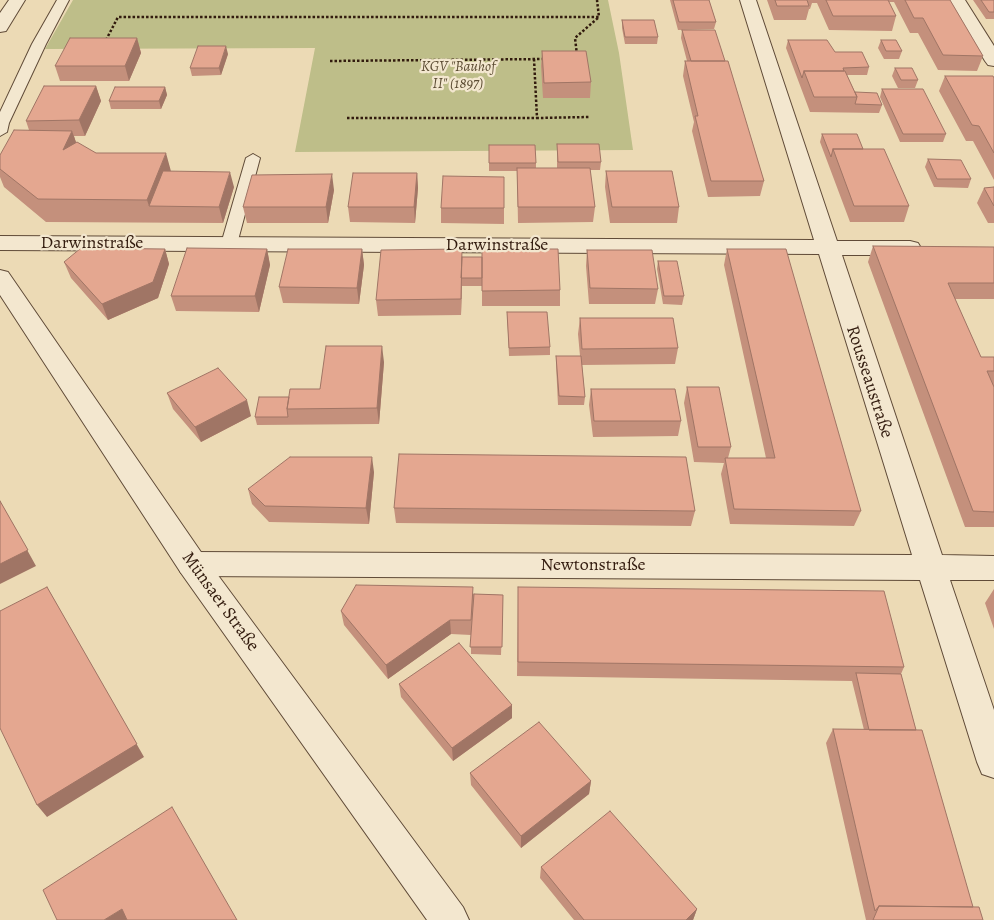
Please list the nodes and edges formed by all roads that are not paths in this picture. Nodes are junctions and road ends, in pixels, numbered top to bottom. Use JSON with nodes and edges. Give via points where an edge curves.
{"nodes":[{"id":1,"x":16,"y":0,"type":"edge"},
{"id":2,"x":63,"y":0,"type":"edge"},
{"id":3,"x":748,"y":0,"type":"edge"},
{"id":4,"x":957,"y":0,"type":"edge"},
{"id":5,"x":0,"y":27,"type":"edge"},
{"id":6,"x":994,"y":61,"type":"edge"},
{"id":7,"x":0,"y":132,"type":"edge"},
{"id":8,"x":253,"y":158,"type":"dead end"},
{"id":9,"x":0,"y":243,"type":"edge"},
{"id":10,"x":229,"y":244,"type":"junction"},
{"id":11,"x":826,"y":248,"type":"junction"},
{"id":12,"x":935,"y":248,"type":"edge"},
{"id":13,"x":0,"y":277,"type":"edge"},
{"id":14,"x":192,"y":564,"type":"junction"},
{"id":15,"x":930,"y":568,"type":"junction"},
{"id":16,"x":994,"y":568,"type":"edge"},
{"id":17,"x":994,"y":762,"type":"edge"},
{"id":18,"x":450,"y":920,"type":"edge"}],
"edges":[{"from":1,"to":5,"type":"street"},
{"from":2,"to":7,"type":"lane","via":[[38,44]]},
{"from":3,"to":11,"type":"street","name":"Rousseaustraße"},
{"from":4,"to":6,"type":"street"},
{"from":8,"to":10,"type":"lane"},
{"from":9,"to":10,"type":"street","name":"Darwinstraße"},
{"from":10,"to":11,"type":"street","name":"Darwinstraße"},
{"from":11,"to":12,"type":"street","name":"Darwinstraße"},
{"from":11,"to":15,"type":"street","name":"Rousseaustraße"},
{"from":13,"to":14,"type":"street","name":"Münsaer Straße"},
{"from":14,"to":15,"type":"street","name":"Newtonstraße"},
{"from":14,"to":18,"type":"street","name":"Münsaer Straße"},
{"from":15,"to":16,"type":"street","name":"Newtonstraße"},
{"from":15,"to":17,"type":"street","name":"Rousseaustraße"}]}
